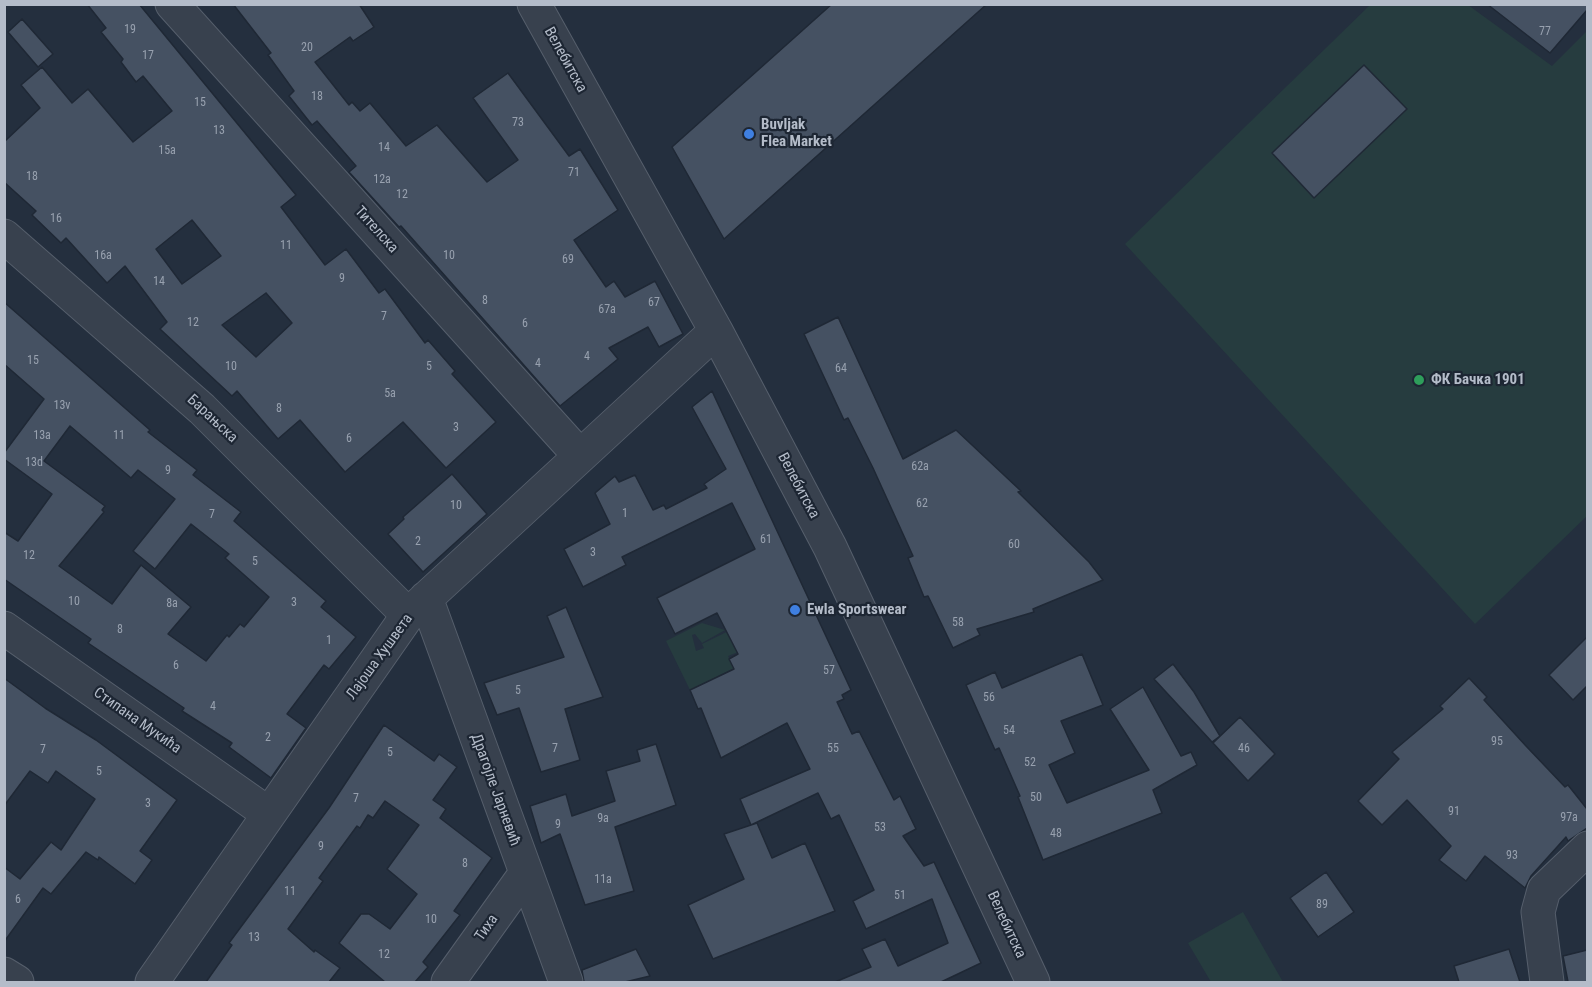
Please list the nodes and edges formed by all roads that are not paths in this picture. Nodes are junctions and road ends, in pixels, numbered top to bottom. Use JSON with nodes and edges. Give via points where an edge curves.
{"nodes":[{"id":1,"x":172,"y":4,"type":"edge"},
{"id":2,"x":534,"y":4,"type":"edge"},
{"id":3,"x":4,"y":236,"type":"edge"},
{"id":4,"x":716,"y":331,"type":"junction"},
{"id":5,"x":580,"y":456,"type":"junction"},
{"id":6,"x":417,"y":606,"type":"junction"},
{"id":7,"x":4,"y":628,"type":"edge"},
{"id":8,"x":269,"y":814,"type":"junction"},
{"id":9,"x":1587,"y":848,"type":"edge"},
{"id":10,"x":526,"y":873,"type":"junction"},
{"id":11,"x":4,"y":974,"type":"edge"},
{"id":12,"x":17,"y":982,"type":"edge"},
{"id":13,"x":152,"y":982,"type":"edge"},
{"id":14,"x":448,"y":982,"type":"edge"},
{"id":15,"x":566,"y":982,"type":"edge"},
{"id":16,"x":1033,"y":982,"type":"edge"},
{"id":17,"x":1547,"y":982,"type":"edge"}],
"edges":[{"from":1,"to":5,"type":"street","name":"Тителска"},
{"from":2,"to":4,"type":"street","name":"Велебитска"},
{"from":3,"to":6,"type":"street","name":"Барањска","via":[[202,409]]},
{"from":4,"to":5,"type":"street","name":"Лајоша Хушвета"},
{"from":4,"to":16,"type":"street","name":"Велебитска","via":[[830,547]]},
{"from":5,"to":6,"type":"street","name":"Лајоша Хушвета"},
{"from":6,"to":8,"type":"street","name":"Лајоша Хушвета"},
{"from":6,"to":10,"type":"street","name":"Драгојле Јарневић"},
{"from":7,"to":8,"type":"street","name":"Стипана Мукића"},
{"from":8,"to":13,"type":"street","name":"Лајоша Хушвета"},
{"from":9,"to":17,"type":"street","via":[[1544,890],[1538,912]]},
{"from":10,"to":14,"type":"street","name":"Тиха"},
{"from":10,"to":15,"type":"street","name":"Драгојле Јарневић"},
{"from":11,"to":12,"type":"street"}]}
